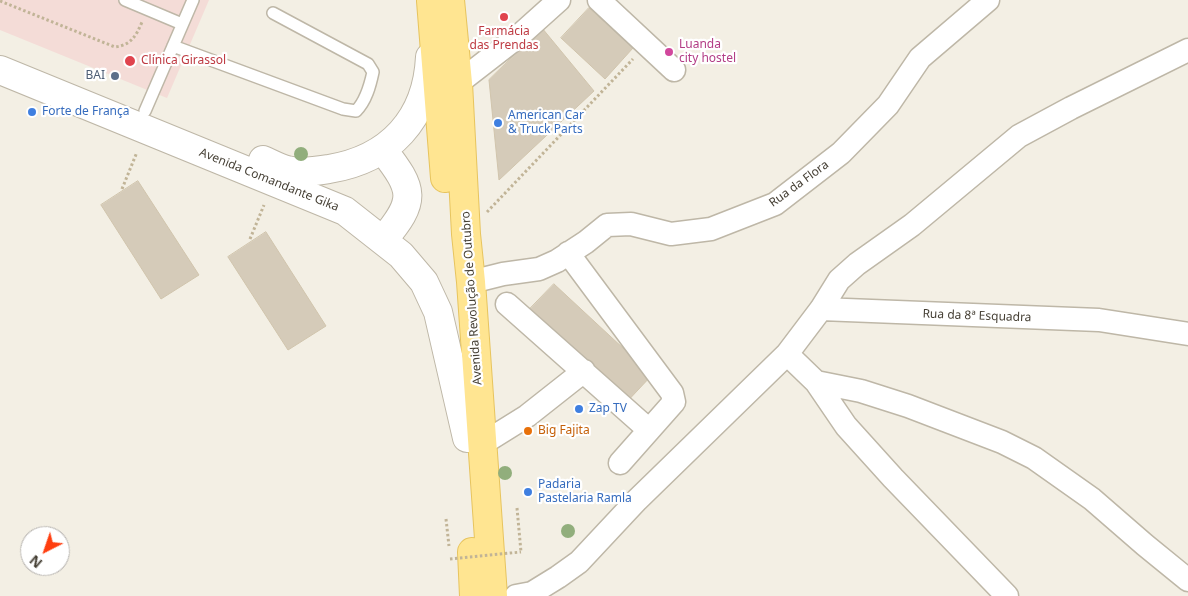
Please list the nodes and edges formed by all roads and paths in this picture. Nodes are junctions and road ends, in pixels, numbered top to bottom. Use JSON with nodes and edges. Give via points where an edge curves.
{"nodes":[{"id":1,"x":125,"y":0,"type":"edge"},
{"id":2,"x":193,"y":0,"type":"edge"},
{"id":3,"x":450,"y":0,"type":"edge"},
{"id":4,"x":559,"y":0,"type":"edge"},
{"id":5,"x":599,"y":0,"type":"edge"},
{"id":6,"x":988,"y":0,"type":"edge"},
{"id":7,"x":0,"y":1,"type":"edge"},
{"id":8,"x":148,"y":10,"type":"junction"},
{"id":9,"x":432,"y":10,"type":"edge"},
{"id":10,"x":272,"y":13,"type":"dead end"},
{"id":11,"x":182,"y":24,"type":"junction"},
{"id":12,"x":647,"y":45,"type":"junction"},
{"id":13,"x":173,"y":46,"type":"junction"},
{"id":14,"x":0,"y":50,"type":"edge"},
{"id":15,"x":1188,"y":50,"type":"edge"},
{"id":16,"x":0,"y":70,"type":"edge"},
{"id":17,"x":674,"y":70,"type":"dead end"},
{"id":18,"x":458,"y":83,"type":"junction"},
{"id":19,"x":145,"y":111,"type":"junction"},
{"id":20,"x":383,"y":150,"type":"junction"},
{"id":21,"x":137,"y":152,"type":"dead end"},
{"id":22,"x":122,"y":189,"type":"dead end"},
{"id":23,"x":264,"y":205,"type":"dead end"},
{"id":24,"x":466,"y":234,"type":"junction"},
{"id":25,"x":250,"y":239,"type":"dead end"},
{"id":26,"x":383,"y":240,"type":"junction"},
{"id":27,"x":568,"y":254,"type":"junction"},
{"id":28,"x":472,"y":282,"type":"junction"},
{"id":29,"x":507,"y":304,"type":"dead end"},
{"id":30,"x":821,"y":309,"type":"junction"},
{"id":31,"x":1188,"y":334,"type":"edge"},
{"id":32,"x":787,"y":354,"type":"junction"},
{"id":33,"x":584,"y":371,"type":"junction"},
{"id":34,"x":816,"y":382,"type":"junction"},
{"id":35,"x":649,"y":430,"type":"junction"},
{"id":36,"x":474,"y":441,"type":"junction"},
{"id":37,"x":620,"y":463,"type":"dead end"},
{"id":38,"x":517,"y":508,"type":"dead end"},
{"id":39,"x":446,"y":519,"type":"dead end"},
{"id":40,"x":449,"y":549,"type":"dead end"},
{"id":41,"x":450,"y":559,"type":"dead end"},
{"id":42,"x":1188,"y":580,"type":"edge"},
{"id":43,"x":474,"y":596,"type":"edge"},
{"id":44,"x":493,"y":596,"type":"edge"},
{"id":45,"x":516,"y":596,"type":"edge"},
{"id":46,"x":1007,"y":596,"type":"edge"}],
"edges":[{"from":1,"to":8,"type":"lane"},
{"from":2,"to":11,"type":"lane"},
{"from":3,"to":18,"type":"main road","name":"Avenida Revolução de Outubro"},
{"from":4,"to":18,"type":"street"},
{"from":5,"to":12,"type":"street"},
{"from":6,"to":27,"type":"street","name":"Rua da Flora","via":[[920,58],[888,105],[841,153],[774,204],[711,229],[671,234],[631,224],[607,226]]},
{"from":7,"to":8,"type":"path","via":[[114,47],[135,38]]},
{"from":8,"to":11,"type":"lane"},
{"from":9,"to":20,"type":"street","name":"Avenida Comandante Gika","via":[[426,91],[405,129]]},
{"from":9,"to":36,"type":"main road","name":"Avenida Revolução de Outubro"},
{"from":10,"to":13,"type":"lane","via":[[368,64],[372,72],[371,83],[363,104],[356,111]]},
{"from":11,"to":13,"type":"lane"},
{"from":12,"to":17,"type":"street"},
{"from":12,"to":24,"type":"path"},
{"from":13,"to":19,"type":"lane"},
{"from":14,"to":19,"type":"street","name":"Avenida Comandante Gika"},
{"from":15,"to":30,"type":"street","via":[[1019,136],[912,225],[857,264],[839,280]]},
{"from":16,"to":26,"type":"street","name":"Avenida Comandante Gika","via":[[345,211]]},
{"from":18,"to":24,"type":"main road","name":"Avenida Revolução de Outubro"},
{"from":19,"to":20,"type":"street","name":"Avenida Comandante Gika","via":[[288,171],[341,166]]},
{"from":20,"to":26,"type":"street","via":[[404,178],[408,190],[404,212]]},
{"from":21,"to":22,"type":"path"},
{"from":23,"to":25,"type":"path"},
{"from":24,"to":28,"type":"main road","name":"Avenida Revolução de Outubro"},
{"from":26,"to":36,"type":"street","name":"Avenida Comandante Gika","via":[[415,269],[438,312]]},
{"from":27,"to":28,"type":"street","name":"Rua da Flora","via":[[539,269]]},
{"from":27,"to":35,"type":"street","via":[[672,392],[674,402]]},
{"from":28,"to":36,"type":"main road","name":"Avenida Revolução de Outubro"},
{"from":29,"to":33,"type":"street"},
{"from":30,"to":31,"type":"street","name":"Rua da 8ª Esquadra","via":[[1099,320]]},
{"from":30,"to":32,"type":"street"},
{"from":32,"to":34,"type":"street"},
{"from":32,"to":45,"type":"street","via":[[637,500],[579,562],[532,593]]},
{"from":33,"to":35,"type":"street"},
{"from":33,"to":36,"type":"street","via":[[527,416]]},
{"from":34,"to":42,"type":"street","via":[[861,391],[908,406],[1002,442],[1034,458],[1092,499]]},
{"from":34,"to":46,"type":"street","via":[[846,426]]},
{"from":35,"to":37,"type":"street"},
{"from":36,"to":43,"type":"main road","name":"Avenida Revolução de Outubro"},
{"from":36,"to":44,"type":"main road","name":"Avenida Revolução de Outubro"},
{"from":38,"to":41,"type":"path","bridge":true,"via":[[521,552]]},
{"from":39,"to":40,"type":"path"}]}
